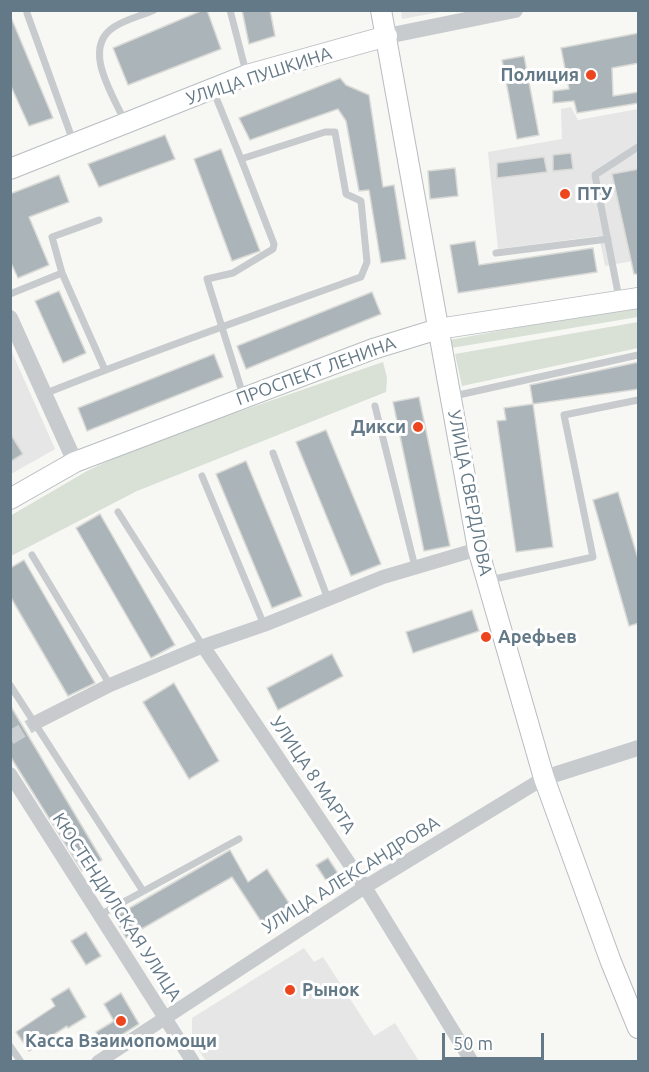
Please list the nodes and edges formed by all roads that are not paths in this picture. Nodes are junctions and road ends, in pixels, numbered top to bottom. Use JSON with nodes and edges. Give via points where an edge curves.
{"nodes":[{"id":1,"x":154,"y":10,"type":"edge"},
{"id":2,"x":230,"y":10,"type":"edge"},
{"id":3,"x":381,"y":10,"type":"edge"},
{"id":4,"x":515,"y":10,"type":"edge"},
{"id":5,"x":27,"y":13,"type":"dead end"},
{"id":6,"x":387,"y":36,"type":"junction"},
{"id":7,"x":246,"y":75,"type":"junction"},
{"id":8,"x":213,"y":90,"type":"junction"},
{"id":9,"x":125,"y":123,"type":"junction"},
{"id":10,"x":74,"y":143,"type":"junction"},
{"id":11,"x":639,"y":147,"type":"edge"},
{"id":12,"x":241,"y":159,"type":"junction"},
{"id":13,"x":10,"y":169,"type":"edge"},
{"id":14,"x":99,"y":220,"type":"dead end"},
{"id":15,"x":608,"y":239,"type":"junction"},
{"id":16,"x":496,"y":254,"type":"dead end"},
{"id":17,"x":62,"y":273,"type":"junction"},
{"id":18,"x":10,"y":294,"type":"edge"},
{"id":19,"x":629,"y":299,"type":"edge"},
{"id":20,"x":10,"y":318,"type":"edge"},
{"id":21,"x":222,"y":328,"type":"junction"},
{"id":22,"x":438,"y":329,"type":"junction"},
{"id":23,"x":639,"y":355,"type":"edge"},
{"id":24,"x":105,"y":369,"type":"junction"},
{"id":25,"x":44,"y":394,"type":"junction"},
{"id":26,"x":450,"y":396,"type":"junction"},
{"id":27,"x":244,"y":398,"type":"junction"},
{"id":28,"x":639,"y":399,"type":"edge"},
{"id":29,"x":375,"y":406,"type":"dead end"},
{"id":30,"x":273,"y":453,"type":"dead end"},
{"id":31,"x":75,"y":462,"type":"junction"},
{"id":32,"x":202,"y":476,"type":"dead end"},
{"id":33,"x":10,"y":499,"type":"edge"},
{"id":34,"x":118,"y":512,"type":"dead end"},
{"id":35,"x":478,"y":549,"type":"junction"},
{"id":36,"x":32,"y":555,"type":"dead end"},
{"id":37,"x":415,"y":567,"type":"junction"},
{"id":38,"x":487,"y":581,"type":"junction"},
{"id":39,"x":328,"y":599,"type":"junction"},
{"id":40,"x":264,"y":625,"type":"junction"},
{"id":41,"x":202,"y":646,"type":"junction"},
{"id":42,"x":10,"y":685,"type":"edge"},
{"id":43,"x":110,"y":685,"type":"junction"},
{"id":44,"x":35,"y":723,"type":"junction"},
{"id":45,"x":639,"y":748,"type":"edge"},
{"id":46,"x":10,"y":774,"type":"edge"},
{"id":47,"x":544,"y":778,"type":"junction"},
{"id":48,"x":239,"y":839,"type":"dead end"},
{"id":49,"x":365,"y":887,"type":"junction"},
{"id":50,"x":143,"y":891,"type":"junction"},
{"id":51,"x":98,"y":916,"type":"junction"},
{"id":52,"x":166,"y":1016,"type":"junction"},
{"id":53,"x":639,"y":1028,"type":"edge"},
{"id":54,"x":10,"y":1046,"type":"edge"},
{"id":55,"x":21,"y":1062,"type":"edge"},
{"id":56,"x":98,"y":1062,"type":"edge"},
{"id":57,"x":193,"y":1062,"type":"edge"},
{"id":58,"x":472,"y":1062,"type":"edge"}],
"edges":[{"from":1,"to":9,"type":"lane","via":[[113,27],[101,45],[98,63]]},
{"from":2,"to":7,"type":"lane"},
{"from":3,"to":6,"type":"main road","name":"УЛИЦА СВЕРДЛОВА"},
{"from":4,"to":6,"type":"street","name":"УЛИЦА ПУШКИНА"},
{"from":5,"to":10,"type":"lane"},
{"from":6,"to":7,"type":"main road","name":"УЛИЦА ПУШКИНА"},
{"from":6,"to":22,"type":"main road","name":"УЛИЦА СВЕРДЛОВА"},
{"from":7,"to":8,"type":"main road","name":"УЛИЦА ПУШКИНА"},
{"from":8,"to":9,"type":"main road","name":"УЛИЦА ПУШКИНА"},
{"from":8,"to":12,"type":"lane"},
{"from":9,"to":10,"type":"main road","name":"УЛИЦА ПУШКИНА"},
{"from":10,"to":13,"type":"main road","name":"УЛИЦА ПУШКИНА"},
{"from":11,"to":15,"type":"lane","via":[[595,175]]},
{"from":12,"to":21,"type":"lane","via":[[274,244],[273,249],[233,273],[207,279]]},
{"from":12,"to":21,"type":"lane","via":[[335,132],[346,194],[362,201],[367,262],[361,277]]},
{"from":14,"to":17,"type":"lane","via":[[52,237]]},
{"from":15,"to":16,"type":"lane"},
{"from":15,"to":19,"type":"lane"},
{"from":17,"to":18,"type":"lane"},
{"from":17,"to":24,"type":"lane"},
{"from":19,"to":22,"type":"main road","name":"ПРОСПЕКТ ЛЕНИНА"},
{"from":20,"to":25,"type":"street"},
{"from":21,"to":24,"type":"lane"},
{"from":21,"to":27,"type":"lane"},
{"from":22,"to":26,"type":"main road","name":"УЛИЦА СВЕРДЛОВА"},
{"from":22,"to":27,"type":"main road","name":"ПРОСПЕКТ ЛЕНИНА"},
{"from":23,"to":26,"type":"lane"},
{"from":24,"to":25,"type":"lane"},
{"from":25,"to":31,"type":"street"},
{"from":26,"to":35,"type":"main road","name":"УЛИЦА СВЕРДЛОВА"},
{"from":27,"to":31,"type":"main road","name":"ПРОСПЕКТ ЛЕНИНА"},
{"from":28,"to":38,"type":"lane","via":[[564,415],[593,557]]},
{"from":29,"to":37,"type":"lane"},
{"from":30,"to":39,"type":"lane"},
{"from":31,"to":33,"type":"main road","name":"ПРОСПЕКТ ЛЕНИНА"},
{"from":32,"to":40,"type":"lane"},
{"from":34,"to":41,"type":"lane","name":"УЛИЦА 8 МАРТА"},
{"from":35,"to":37,"type":"street"},
{"from":35,"to":38,"type":"main road","name":"УЛИЦА СВЕРДЛОВА"},
{"from":36,"to":43,"type":"lane"},
{"from":37,"to":39,"type":"street"},
{"from":38,"to":47,"type":"main road","name":"УЛИЦА СВЕРДЛОВА"},
{"from":39,"to":40,"type":"street"},
{"from":40,"to":41,"type":"street"},
{"from":41,"to":43,"type":"street"},
{"from":41,"to":49,"type":"street","name":"УЛИЦА 8 МАРТА"},
{"from":42,"to":44,"type":"lane"},
{"from":43,"to":44,"type":"street"},
{"from":44,"to":50,"type":"lane"},
{"from":45,"to":47,"type":"street","name":"УЛИЦА АЛЕКСАНДРОВА"},
{"from":46,"to":51,"type":"street","name":"КЮСТЕНДИЛСКАЯ УЛИЦА"},
{"from":47,"to":49,"type":"street","name":"УЛИЦА АЛЕКСАНДРОВА"},
{"from":47,"to":53,"type":"main road","name":"УЛИЦА СВЕРДЛОВА"},
{"from":48,"to":50,"type":"lane"},
{"from":49,"to":52,"type":"street","name":"УЛИЦА АЛЕКСАНДРОВА"},
{"from":49,"to":58,"type":"street","name":"УЛИЦА 8 МАРТА"},
{"from":50,"to":51,"type":"lane"},
{"from":51,"to":52,"type":"street","name":"КЮСТЕНДИЛСКАЯ УЛИЦА"},
{"from":52,"to":56,"type":"street","name":"УЛИЦА АЛЕКСАНДРОВА"},
{"from":52,"to":57,"type":"street","name":"КЮСТЕНДИЛСКАЯ УЛИЦА"},
{"from":54,"to":55,"type":"lane"}]}
